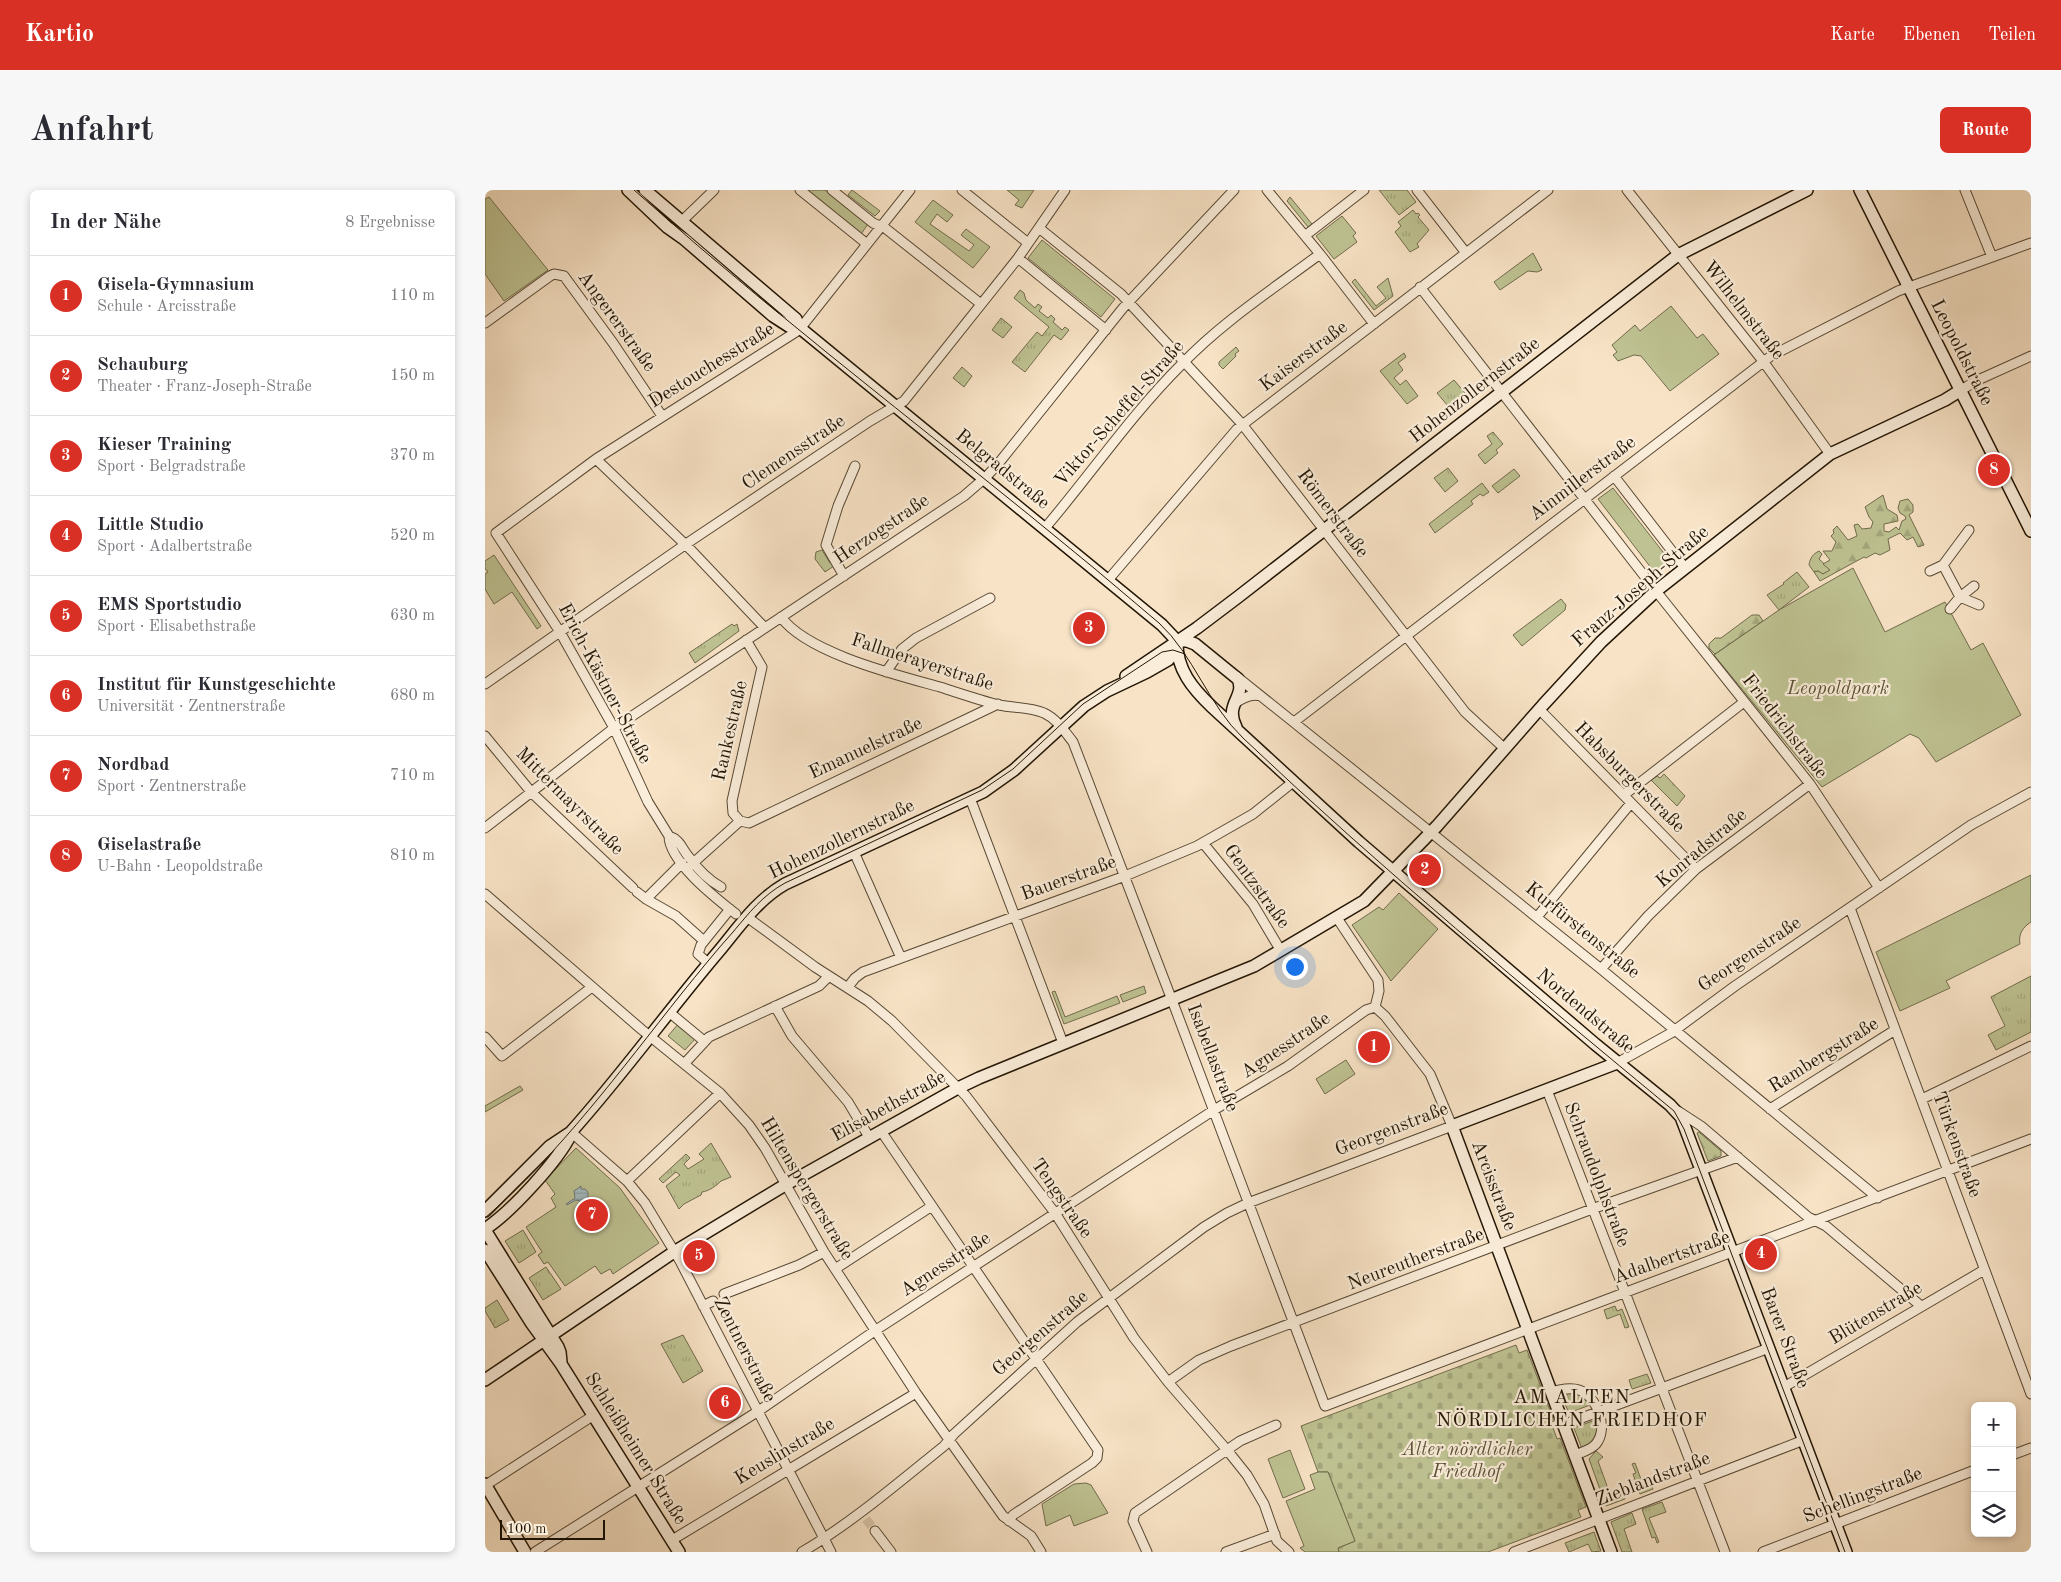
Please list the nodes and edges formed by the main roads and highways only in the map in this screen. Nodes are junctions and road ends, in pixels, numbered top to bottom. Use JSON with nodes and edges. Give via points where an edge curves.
{"nodes":[{"id":1,"x":628,"y":190,"type":"edge"},
{"id":2,"x":645,"y":190,"type":"edge"},
{"id":3,"x":1807,"y":190,"type":"edge"},
{"id":4,"x":1860,"y":190,"type":"edge"},
{"id":5,"x":800,"y":328,"type":"junction"},
{"id":6,"x":1961,"y":390,"type":"junction"},
{"id":7,"x":2031,"y":531,"type":"edge"},
{"id":8,"x":1177,"y":641,"type":"junction"},
{"id":9,"x":1166,"y":662,"type":"junction"},
{"id":10,"x":1179,"y":663,"type":"junction"},
{"id":11,"x":1107,"y":691,"type":"junction"},
{"id":12,"x":1233,"y":706,"type":"junction"},
{"id":13,"x":1212,"y":707,"type":"junction"},
{"id":14,"x":1238,"y":731,"type":"junction"},
{"id":15,"x":1394,"y":872,"type":"junction"},
{"id":16,"x":1337,"y":918,"type":"joint"},
{"id":17,"x":1617,"y":1063,"type":"junction"},
{"id":18,"x":1675,"y":1110,"type":"joint"},
{"id":19,"x":1452,"y":1126,"type":"joint"},
{"id":20,"x":571,"y":1132,"type":"junction"},
{"id":21,"x":485,"y":1211,"type":"edge"},
{"id":22,"x":485,"y":1229,"type":"edge"},
{"id":23,"x":485,"y":1250,"type":"edge"},
{"id":24,"x":547,"y":1338,"type":"junction"},
{"id":25,"x":485,"y":1380,"type":"edge"},
{"id":26,"x":485,"y":1485,"type":"edge"},
{"id":27,"x":525,"y":1552,"type":"edge"},
{"id":28,"x":679,"y":1552,"type":"edge"},
{"id":29,"x":1611,"y":1552,"type":"edge"},
{"id":30,"x":1846,"y":1552,"type":"edge"}],
"edges":[{"from":1,"to":5,"type":"main road","name":"Belgradstraße","via":[[773,316],[790,327]]},
{"from":2,"to":5,"type":"main road","name":"Belgradstraße","via":[[796,319]]},
{"from":3,"to":8,"type":"main road","name":"Hohenzollernstraße","via":[[1678,255],[1324,531]]},
{"from":4,"to":6,"type":"main road","name":"Leopoldstraße"},
{"from":5,"to":8,"type":"main road","name":"Belgradstraße","via":[[1163,625]]},
{"from":6,"to":7,"type":"main road","name":"Leopoldstraße"},
{"from":6,"to":15,"type":"main road","name":"Franz-Joseph-Straße","via":[[1830,454],[1656,591],[1601,642]]},
{"from":8,"to":9,"type":"main road","name":"Hohenzollernstraße"},
{"from":8,"to":10,"type":"main road"},
{"from":8,"to":11,"type":"main road","name":"Hohenzollernstraße"},
{"from":8,"to":12,"type":"main road","via":[[1195,644],[1236,676],[1241,686]]},
{"from":9,"to":10,"type":"main road"},
{"from":9,"to":11,"type":"main road","name":"Hohenzollernstraße"},
{"from":10,"to":13,"type":"main road","name":"Nordendstraße","via":[[1194,688]]},
{"from":11,"to":20,"type":"main road","name":"Hohenzollernstraße","via":[[1084,706],[1007,775],[970,798],[776,889],[738,913],[709,963]]},
{"from":12,"to":13,"type":"main road","via":[[1225,710]]},
{"from":12,"to":14,"type":"main road","via":[[1232,718]]},
{"from":13,"to":14,"type":"main road","name":"Nordendstraße"},
{"from":14,"to":15,"type":"main road","name":"Nordendstraße"},
{"from":15,"to":16,"type":"main road","name":"Franz-Joseph-Straße","via":[[1369,898]]},
{"from":15,"to":17,"type":"main road","name":"Nordendstraße"},
{"from":16,"to":24,"type":"main road","name":"Elisabethstraße","via":[[1254,966],[958,1088],[785,1185],[674,1252]]},
{"from":17,"to":18,"type":"main road","name":"Nordendstraße"},
{"from":17,"to":19,"type":"main road","name":"Georgenstraße"},
{"from":18,"to":30,"type":"main road","name":"Barer Straße","via":[[1683,1122]]},
{"from":19,"to":29,"type":"main road","name":"Arcisstraße"},
{"from":20,"to":21,"type":"main road","name":"Hohenzollernstraße","via":[[551,1146]]},
{"from":20,"to":22,"type":"main road","name":"Hohenzollernstraße","via":[[548,1167]]},
{"from":22,"to":24,"type":"main road","name":"Schleißheimer Straße"},
{"from":23,"to":24,"type":"main road","name":"Schleißheimer Straße"},
{"from":24,"to":25,"type":"main road","name":"Elisabethstraße"},
{"from":24,"to":28,"type":"main road","name":"Schleißheimer Straße","via":[[560,1352],[561,1364]]},
{"from":26,"to":27,"type":"main road"}]}
